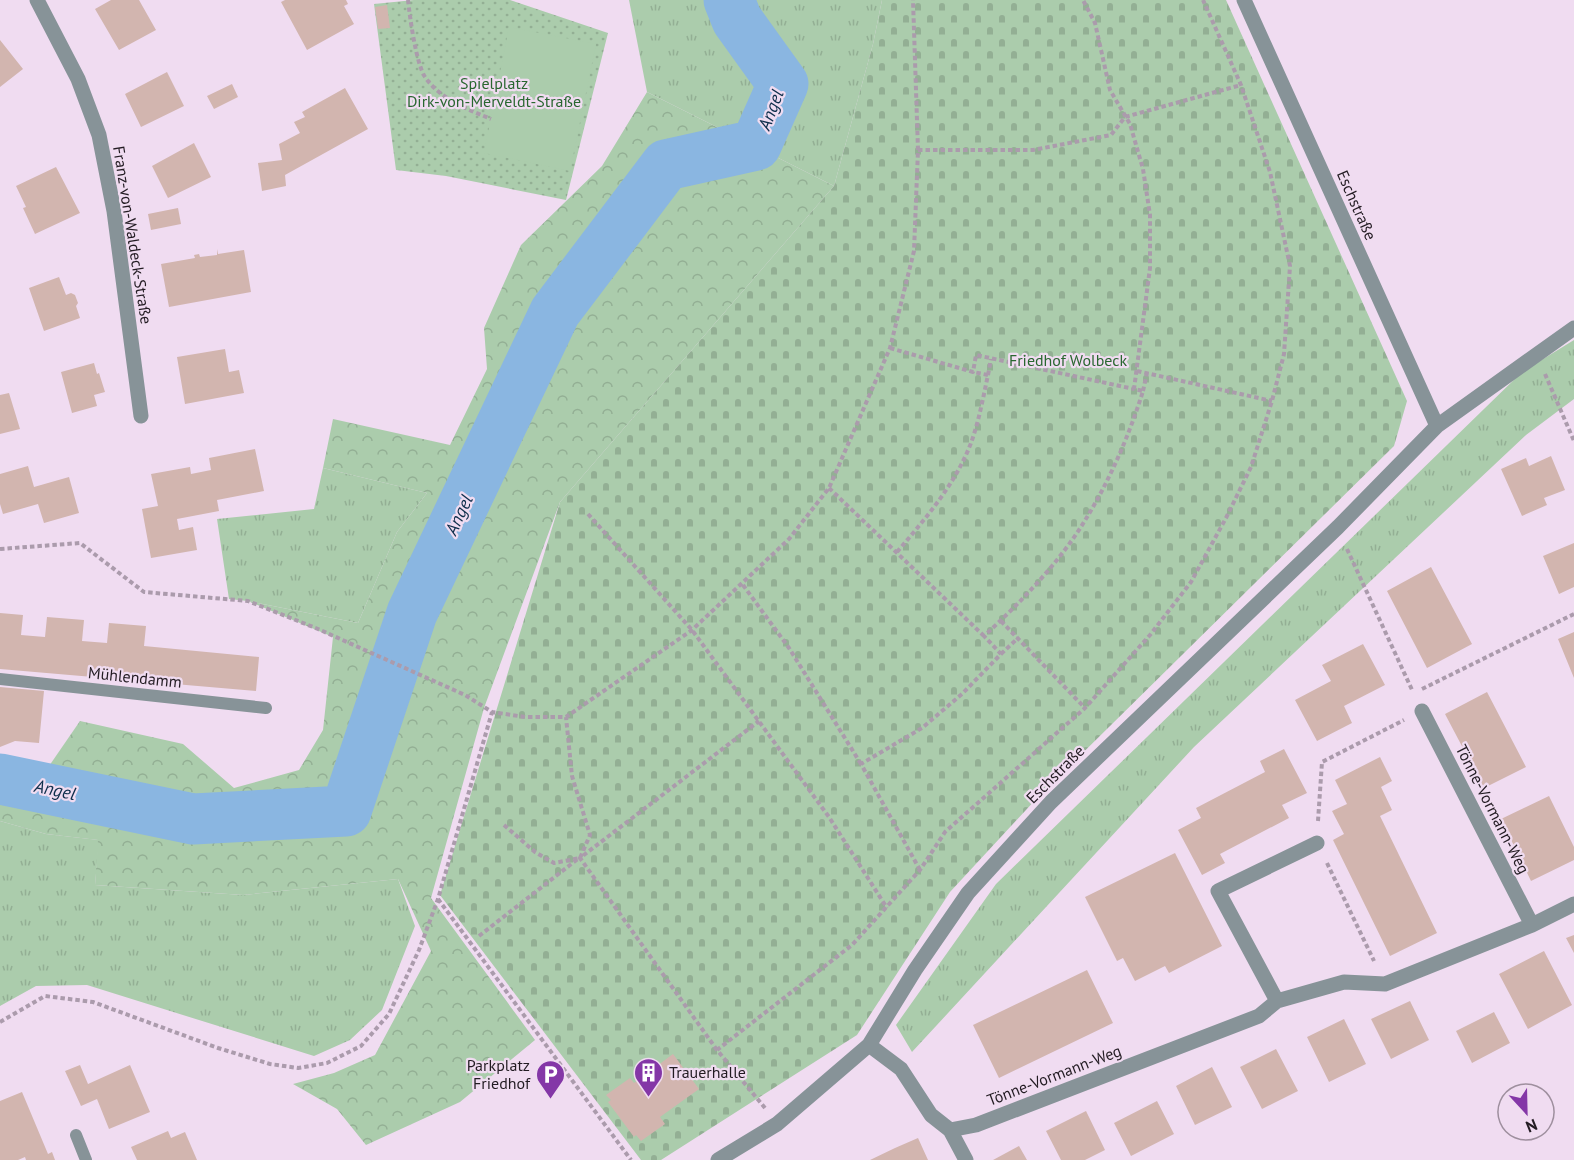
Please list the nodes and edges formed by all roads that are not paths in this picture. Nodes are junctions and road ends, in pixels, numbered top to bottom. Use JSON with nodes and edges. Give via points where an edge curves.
{"nodes":[{"id":1,"x":37,"y":0,"type":"edge"},
{"id":2,"x":1244,"y":0,"type":"edge"},
{"id":3,"x":1574,"y":328,"type":"edge"},
{"id":4,"x":141,"y":416,"type":"dead end"},
{"id":5,"x":1437,"y":426,"type":"junction"},
{"id":6,"x":0,"y":679,"type":"edge"},
{"id":7,"x":266,"y":708,"type":"dead end"},
{"id":8,"x":1422,"y":711,"type":"road end"},
{"id":9,"x":1317,"y":843,"type":"road end"},
{"id":10,"x":1574,"y":904,"type":"edge"},
{"id":11,"x":1532,"y":925,"type":"junction"},
{"id":12,"x":1277,"y":1001,"type":"junction"},
{"id":13,"x":869,"y":1045,"type":"junction"},
{"id":14,"x":950,"y":1130,"type":"junction"},
{"id":15,"x":76,"y":1135,"type":"dead end"},
{"id":16,"x":86,"y":1160,"type":"edge"},
{"id":17,"x":718,"y":1160,"type":"edge"},
{"id":18,"x":966,"y":1160,"type":"edge"}],
"edges":[{"from":1,"to":4,"type":"street","name":"Franz-von-Waldeck-Straße","via":[[78,80],[99,135],[114,211]]},
{"from":2,"to":5,"type":"street","name":"Eschstraße"},
{"from":3,"to":5,"type":"street","name":"Eschstraße"},
{"from":5,"to":13,"type":"street","name":"Eschstraße","via":[[1338,527],[1050,802],[968,893]]},
{"from":6,"to":7,"type":"lane","name":"Mühlendamm"},
{"from":8,"to":11,"type":"street","name":"Tönne-Vormann-Weg"},
{"from":9,"to":12,"type":"street","via":[[1218,891]]},
{"from":10,"to":11,"type":"street","name":"Tönne-Vormann-Weg"},
{"from":11,"to":12,"type":"street","name":"Tönne-Vormann-Weg","via":[[1385,984],[1344,982]]},
{"from":12,"to":14,"type":"street","name":"Tönne-Vormann-Weg","via":[[1259,1016],[976,1125]]},
{"from":13,"to":14,"type":"street","via":[[901,1069],[931,1115]]},
{"from":13,"to":17,"type":"street","name":"Eschstraße","via":[[777,1124]]},
{"from":14,"to":18,"type":"street"},
{"from":15,"to":16,"type":"lane"}]}
